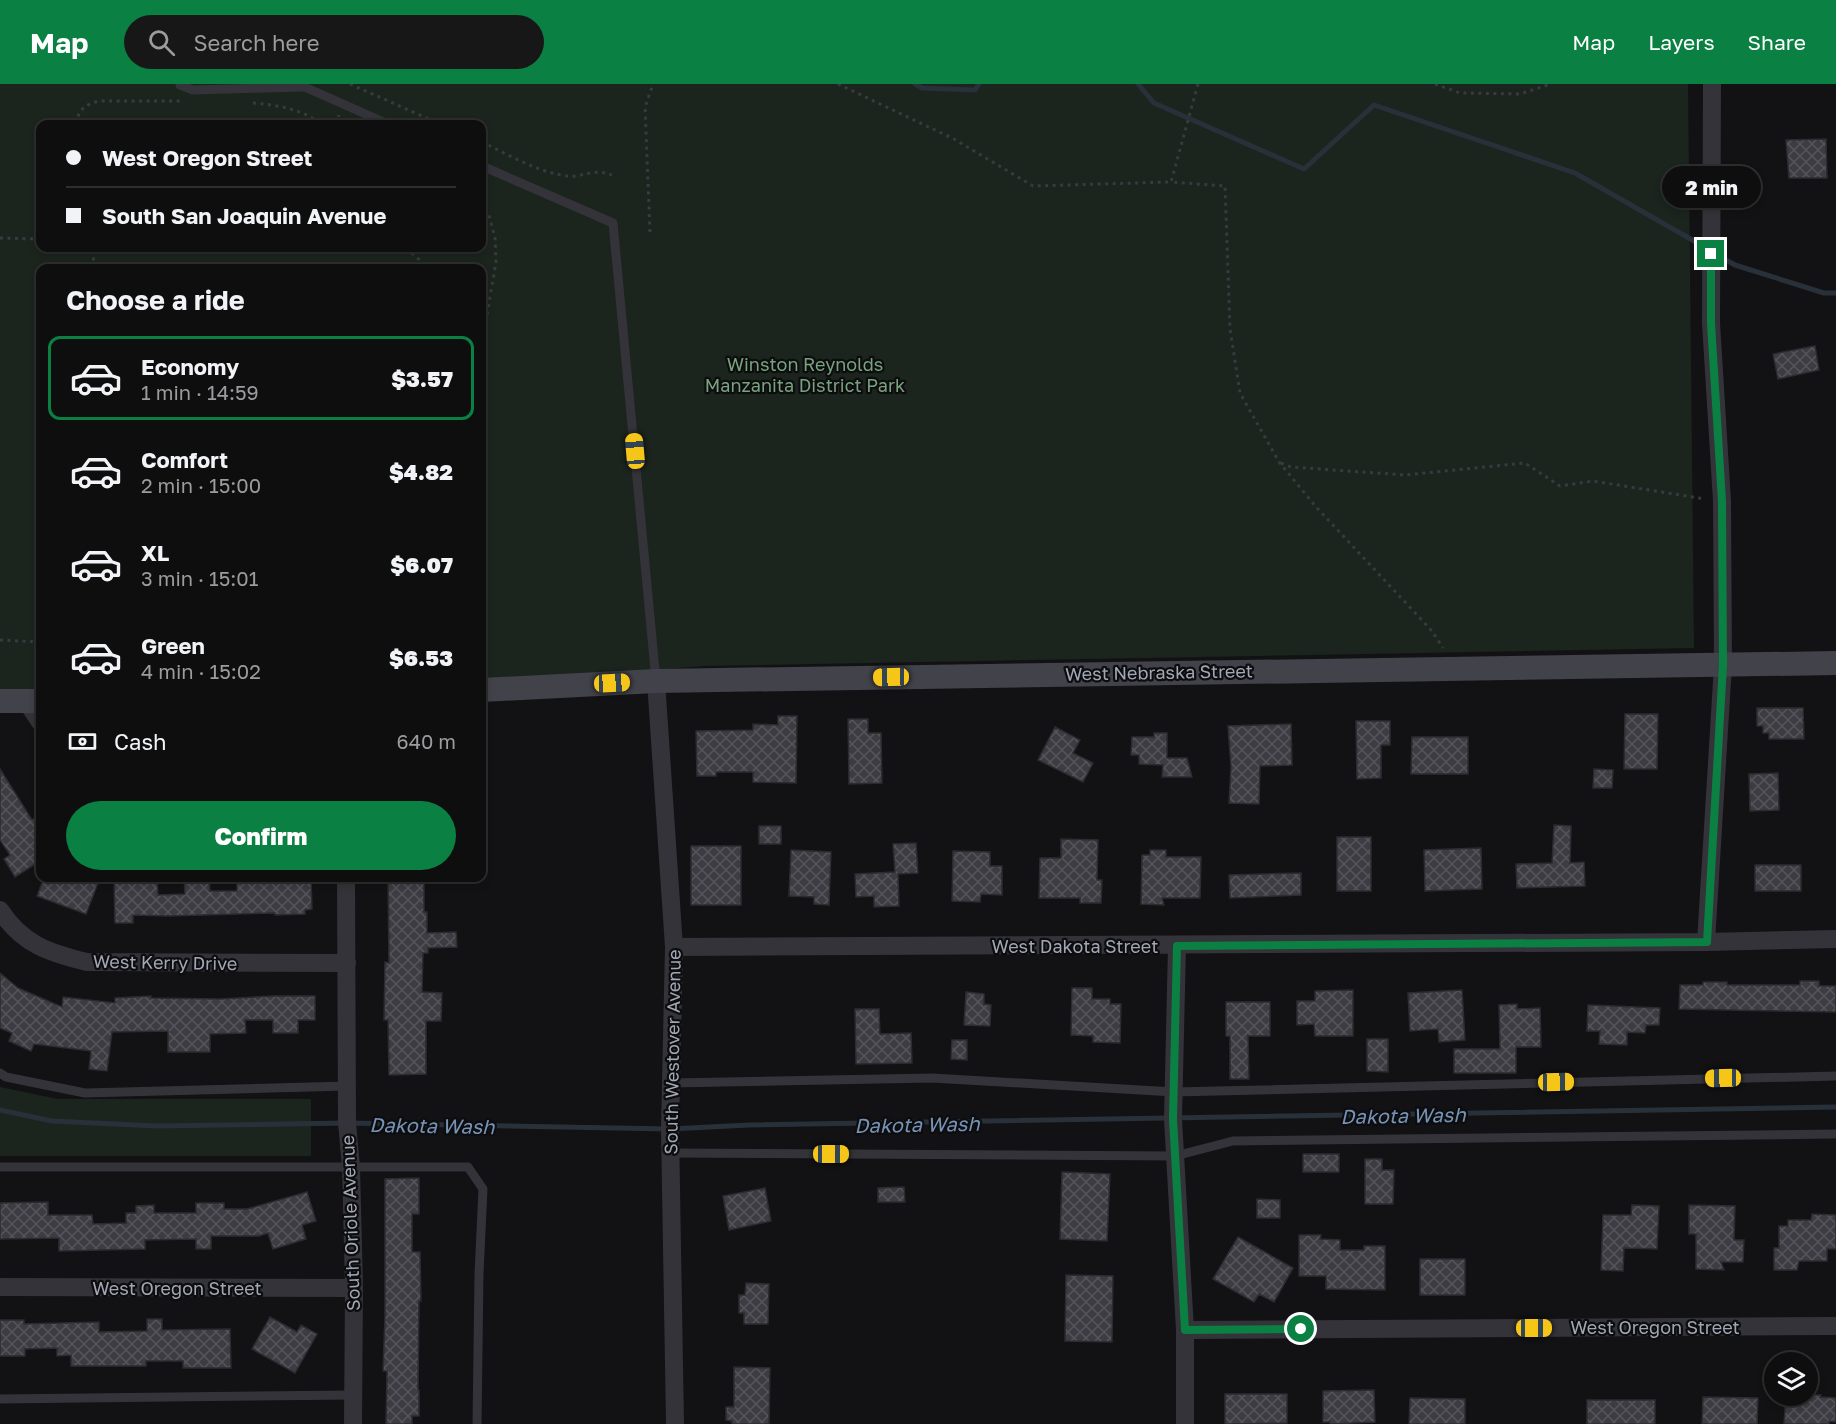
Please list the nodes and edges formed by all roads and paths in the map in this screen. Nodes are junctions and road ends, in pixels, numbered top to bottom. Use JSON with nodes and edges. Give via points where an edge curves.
{"nodes":[{"id":1,"x":350,"y":84,"type":"edge"},
{"id":2,"x":653,"y":84,"type":"edge"},
{"id":3,"x":837,"y":84,"type":"edge"},
{"id":4,"x":1198,"y":84,"type":"edge"},
{"id":5,"x":1436,"y":84,"type":"edge"},
{"id":6,"x":1551,"y":84,"type":"edge"},
{"id":7,"x":1712,"y":84,"type":"edge"},
{"id":8,"x":180,"y":85,"type":"edge"},
{"id":9,"x":299,"y":85,"type":"edge"},
{"id":10,"x":379,"y":120,"type":"edge"},
{"id":11,"x":431,"y":120,"type":"edge"},
{"id":12,"x":486,"y":144,"type":"edge"},
{"id":13,"x":486,"y":168,"type":"edge"},
{"id":14,"x":612,"y":176,"type":"dead end"},
{"id":15,"x":1171,"y":182,"type":"junction"},
{"id":16,"x":489,"y":215,"type":"dead end"},
{"id":17,"x":650,"y":232,"type":"dead end"},
{"id":18,"x":0,"y":238,"type":"edge"},
{"id":19,"x":36,"y":239,"type":"edge"},
{"id":20,"x":411,"y":252,"type":"edge"},
{"id":21,"x":424,"y":264,"type":"edge"},
{"id":22,"x":486,"y":319,"type":"edge"},
{"id":23,"x":1279,"y":462,"type":"junction"},
{"id":24,"x":1722,"y":501,"type":"junction"},
{"id":25,"x":0,"y":640,"type":"edge"},
{"id":26,"x":36,"y":642,"type":"edge"},
{"id":27,"x":1836,"y":663,"type":"edge"},
{"id":28,"x":1723,"y":665,"type":"junction"},
{"id":29,"x":1456,"y":668,"type":"junction"},
{"id":30,"x":656,"y":681,"type":"junction"},
{"id":31,"x":486,"y":690,"type":"edge"},
{"id":32,"x":20,"y":701,"type":"edge"},
{"id":33,"x":36,"y":724,"type":"edge"},
{"id":34,"x":346,"y":882,"type":"edge"},
{"id":35,"x":0,"y":910,"type":"edge"},
{"id":36,"x":1836,"y":939,"type":"edge"},
{"id":37,"x":1707,"y":942,"type":"junction"},
{"id":38,"x":1177,"y":946,"type":"junction"},
{"id":39,"x":674,"y":947,"type":"junction"},
{"id":40,"x":347,"y":963,"type":"junction"},
{"id":41,"x":0,"y":1073,"type":"edge"},
{"id":42,"x":1836,"y":1076,"type":"edge"},
{"id":43,"x":671,"y":1083,"type":"junction"},
{"id":44,"x":347,"y":1086,"type":"junction"},
{"id":45,"x":1174,"y":1092,"type":"junction"},
{"id":46,"x":1836,"y":1134,"type":"edge"},
{"id":47,"x":670,"y":1153,"type":"junction"},
{"id":48,"x":1175,"y":1156,"type":"junction"},
{"id":49,"x":0,"y":1167,"type":"edge"},
{"id":50,"x":351,"y":1167,"type":"junction"},
{"id":51,"x":0,"y":1287,"type":"edge"},
{"id":52,"x":354,"y":1288,"type":"junction"},
{"id":53,"x":1836,"y":1326,"type":"edge"},
{"id":54,"x":1185,"y":1330,"type":"junction"},
{"id":55,"x":353,"y":1395,"type":"junction"},
{"id":56,"x":0,"y":1399,"type":"edge"},
{"id":57,"x":353,"y":1424,"type":"edge"},
{"id":58,"x":477,"y":1424,"type":"edge"},
{"id":59,"x":675,"y":1424,"type":"edge"},
{"id":60,"x":1185,"y":1424,"type":"edge"}],
"edges":[{"from":1,"to":11,"type":"path"},
{"from":2,"to":17,"type":"path","via":[[645,107]]},
{"from":3,"to":15,"type":"path","via":[[954,139],[1033,186]]},
{"from":4,"to":15,"type":"path"},
{"from":5,"to":6,"type":"path","via":[[1460,93],[1520,94]]},
{"from":7,"to":24,"type":"street","via":[[1711,323]]},
{"from":8,"to":9,"type":"lane","via":[[193,90]]},
{"from":9,"to":10,"type":"lane"},
{"from":12,"to":14,"type":"path","via":[[563,176],[580,177],[594,171]]},
{"from":13,"to":30,"type":"lane","via":[[613,223]]},
{"from":15,"to":23,"type":"path","via":[[1225,186],[1230,329],[1240,393]]},
{"from":16,"to":22,"type":"path","via":[[496,262]]},
{"from":18,"to":19,"type":"path"},
{"from":20,"to":21,"type":"path"},
{"from":23,"to":24,"type":"path","via":[[1291,467],[1405,475],[1525,463],[1560,486],[1593,481]]},
{"from":23,"to":29,"type":"path","via":[[1432,631]]},
{"from":24,"to":28,"type":"street"},
{"from":25,"to":26,"type":"path"},
{"from":27,"to":28,"type":"street","name":"West Nebraska Street"},
{"from":28,"to":29,"type":"street","name":"West Nebraska Street"},
{"from":28,"to":37,"type":"street"},
{"from":29,"to":30,"type":"street","name":"West Nebraska Street"},
{"from":30,"to":31,"type":"street","name":"West Nebraska Street"},
{"from":30,"to":39,"type":"street","name":"South Westover Avenue"},
{"from":32,"to":33,"type":"lane"},
{"from":34,"to":40,"type":"street","name":"South Oriole Avenue"},
{"from":35,"to":40,"type":"street","name":"West Kerry Drive","via":[[30,942],[56,955],[87,962]]},
{"from":36,"to":37,"type":"street","name":"West Dakota Street"},
{"from":37,"to":38,"type":"street","name":"West Dakota Street"},
{"from":38,"to":39,"type":"street","name":"West Dakota Street"},
{"from":38,"to":45,"type":"street"},
{"from":39,"to":43,"type":"street","name":"South Westover Avenue"},
{"from":40,"to":44,"type":"street","name":"South Oriole Avenue"},
{"from":41,"to":44,"type":"lane","via":[[85,1093]]},
{"from":42,"to":45,"type":"lane"},
{"from":43,"to":45,"type":"lane","via":[[932,1078]]},
{"from":43,"to":47,"type":"street","name":"South Westover Avenue"},
{"from":44,"to":50,"type":"street","name":"South Oriole Avenue"},
{"from":45,"to":48,"type":"street"},
{"from":46,"to":48,"type":"lane","via":[[1233,1141]]},
{"from":47,"to":48,"type":"lane"},
{"from":47,"to":59,"type":"street","name":"South Westover Avenue"},
{"from":48,"to":54,"type":"street"},
{"from":49,"to":50,"type":"lane"},
{"from":50,"to":52,"type":"street","name":"South Oriole Avenue"},
{"from":50,"to":58,"type":"lane","via":[[468,1167],[483,1189]]},
{"from":51,"to":52,"type":"street","name":"West Oregon Street"},
{"from":52,"to":55,"type":"street","name":"South Oriole Avenue"},
{"from":53,"to":54,"type":"street","name":"West Oregon Street"},
{"from":54,"to":60,"type":"street"},
{"from":55,"to":56,"type":"lane"},
{"from":55,"to":57,"type":"street","name":"South Oriole Avenue"}]}
